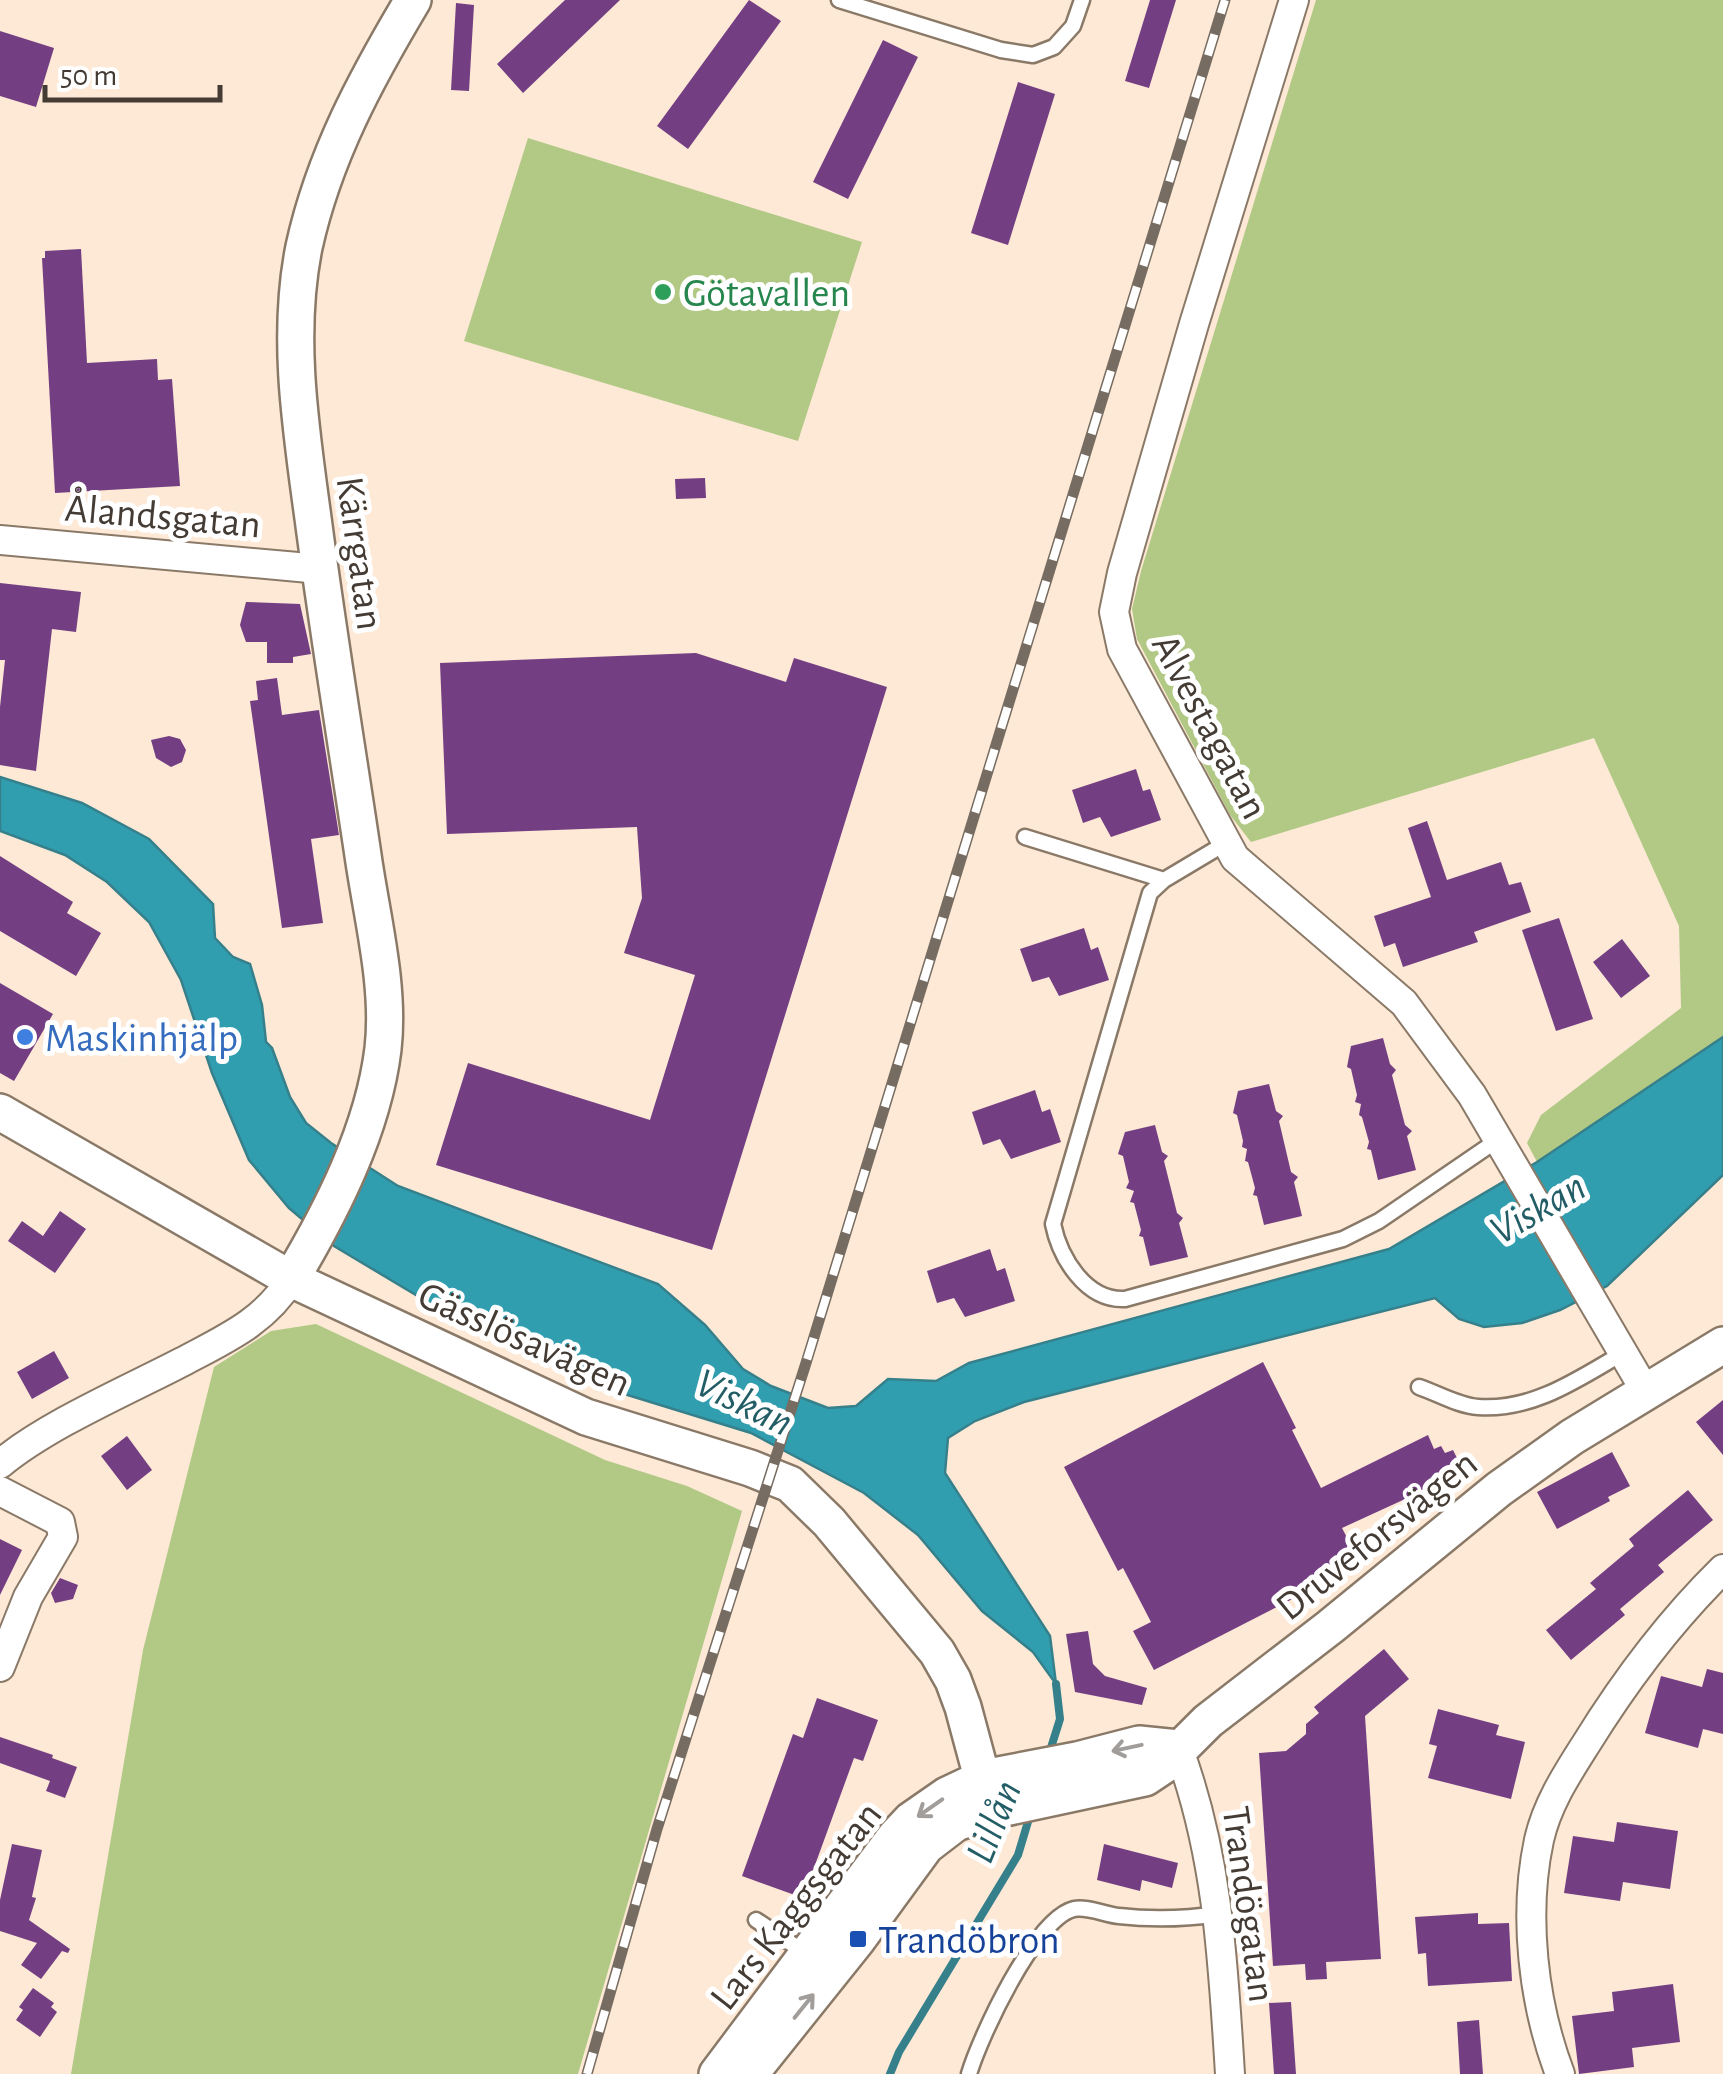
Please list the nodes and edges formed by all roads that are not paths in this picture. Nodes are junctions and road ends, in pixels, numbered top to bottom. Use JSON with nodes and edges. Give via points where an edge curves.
{"nodes":[{"id":1,"x":413,"y":0,"type":"edge"},
{"id":2,"x":839,"y":0,"type":"edge"},
{"id":3,"x":1082,"y":0,"type":"edge"},
{"id":4,"x":1294,"y":0,"type":"edge"},
{"id":5,"x":0,"y":540,"type":"edge"},
{"id":6,"x":320,"y":569,"type":"junction"},
{"id":7,"x":1026,"y":836,"type":"dead end"},
{"id":8,"x":1226,"y":843,"type":"junction"},
{"id":9,"x":1164,"y":880,"type":"junction"},
{"id":10,"x":0,"y":1112,"type":"edge"},
{"id":11,"x":1499,"y":1139,"type":"junction"},
{"id":12,"x":291,"y":1279,"type":"junction"},
{"id":13,"x":1723,"y":1345,"type":"edge"},
{"id":14,"x":1623,"y":1354,"type":"junction"},
{"id":15,"x":1419,"y":1387,"type":"dead end"},
{"id":16,"x":1646,"y":1392,"type":"junction"},
{"id":17,"x":0,"y":1464,"type":"edge"},
{"id":18,"x":0,"y":1491,"type":"edge"},
{"id":19,"x":1723,"y":1569,"type":"edge"},
{"id":20,"x":0,"y":1667,"type":"edge"},
{"id":21,"x":1178,"y":1748,"type":"junction"},
{"id":22,"x":1002,"y":1791,"type":"junction"},
{"id":23,"x":1219,"y":1914,"type":"junction"},
{"id":24,"x":756,"y":1920,"type":"dead end"},
{"id":25,"x":807,"y":1955,"type":"junction"},
{"id":26,"x":717,"y":2074,"type":"edge"},
{"id":27,"x":750,"y":2074,"type":"edge"},
{"id":28,"x":969,"y":2074,"type":"edge"},
{"id":29,"x":1230,"y":2074,"type":"edge"},
{"id":30,"x":1560,"y":2074,"type":"edge"}],
"edges":[{"from":1,"to":6,"type":"street","name":"Kärrgatan","via":[[326,167],[304,250],[296,329]]},
{"from":2,"to":3,"type":"lane","via":[[1034,55],[1054,47],[1074,26]]},
{"from":4,"to":8,"type":"street","name":"Alvestagatan","via":[[1114,612],[1122,649]]},
{"from":5,"to":6,"type":"street","name":"Ålandsgatan"},
{"from":6,"to":12,"type":"street","name":"Kärrgatan","via":[[380,968],[383,1047],[360,1137]]},
{"from":7,"to":9,"type":"lane"},
{"from":8,"to":9,"type":"lane"},
{"from":8,"to":11,"type":"street","name":"Alvestagatan","via":[[1235,858],[1404,1003]]},
{"from":9,"to":11,"type":"lane","via":[[1150,893],[1053,1224],[1069,1265],[1099,1295],[1124,1299],[1343,1238],[1380,1221]]},
{"from":10,"to":12,"type":"street","name":"Gässlösavägen"},
{"from":11,"to":14,"type":"street","name":"Alvestagatan"},
{"from":12,"to":17,"type":"street","via":[[277,1303],[223,1340]]},
{"from":12,"to":22,"type":"street","name":"Gässlösavägen","via":[[586,1417],[790,1484],[936,1652]]},
{"from":13,"to":16,"type":"street","name":"Druveforsvägen"},
{"from":14,"to":15,"type":"lane","via":[[1565,1388],[1516,1405],[1476,1408]]},
{"from":14,"to":16,"type":"street"},
{"from":16,"to":21,"type":"street","name":"Druveforsvägen","via":[[1500,1489]]},
{"from":18,"to":20,"type":"street","via":[[60,1522],[63,1537]]},
{"from":19,"to":30,"type":"street","via":[[1620,1688],[1557,1790],[1540,1838],[1534,1969]]},
{"from":21,"to":22,"type":"street","name":"Druveforsvägen","via":[[1145,1778],[1083,1775]]},
{"from":21,"to":23,"type":"street","name":"Trandögatan","via":[[1206,1838]]},
{"from":22,"to":25,"type":"street","name":"Lars Kaggsgatan","one_way":true,"via":[[947,1795],[903,1829]]},
{"from":27,"to":22,"type":"street","name":"Lars Kaggsgatan","one_way":true,"via":[[926,1846]]},
{"from":23,"to":28,"type":"lane","via":[[1169,1921],[1076,1908],[1059,1916],[997,2001]]},
{"from":23,"to":29,"type":"street","name":"Trandögatan"},
{"from":24,"to":25,"type":"lane"},
{"from":25,"to":26,"type":"street","name":"Lars Kaggsgatan"}]}
